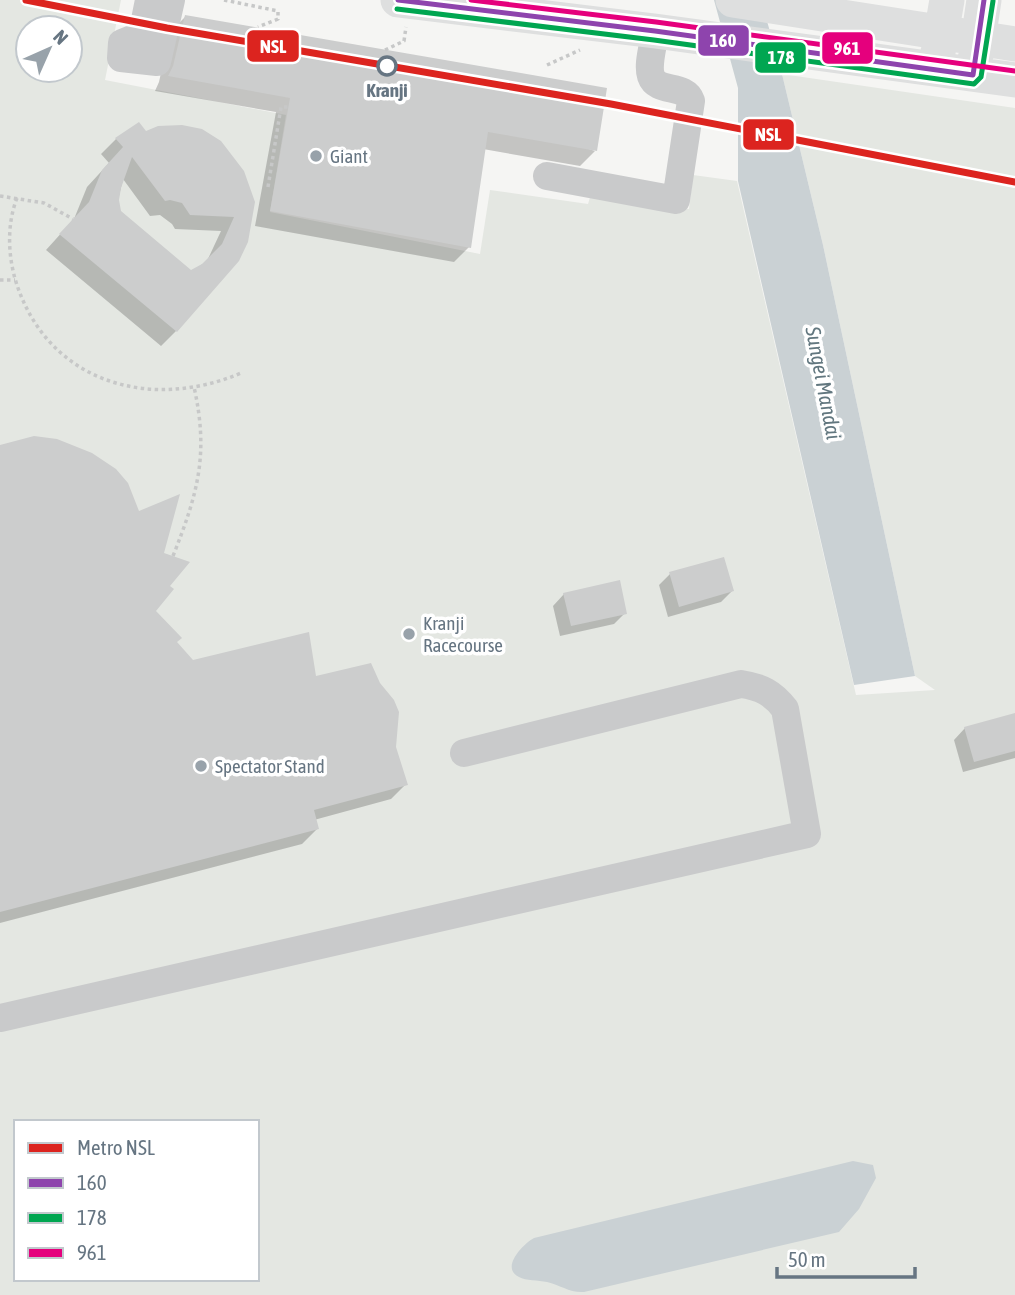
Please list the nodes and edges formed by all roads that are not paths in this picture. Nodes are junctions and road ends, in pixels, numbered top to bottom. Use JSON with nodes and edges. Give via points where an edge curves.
{"nodes":[{"id":1,"x":149,"y":0,"type":"edge"},
{"id":2,"x":171,"y":0,"type":"edge"},
{"id":3,"x":398,"y":0,"type":"edge"},
{"id":4,"x":947,"y":0,"type":"edge"},
{"id":5,"x":984,"y":0,"type":"edge"},
{"id":6,"x":409,"y":1,"type":"edge"},
{"id":7,"x":752,"y":1,"type":"edge"},
{"id":8,"x":612,"y":25,"type":"edge"},
{"id":9,"x":655,"y":31,"type":"junction"},
{"id":10,"x":941,"y":34,"type":"junction"},
{"id":11,"x":979,"y":40,"type":"junction"},
{"id":12,"x":1015,"y":44,"type":"edge"},
{"id":13,"x":936,"y":68,"type":"junction"},
{"id":14,"x":973,"y":75,"type":"junction"},
{"id":15,"x":1015,"y":80,"type":"edge"},
{"id":16,"x":547,"y":176,"type":"dead end"},
{"id":17,"x":464,"y":752,"type":"dead end"},
{"id":18,"x":0,"y":1018,"type":"edge"}],
"edges":[{"from":1,"to":2,"type":"lane","via":[[142,35],[122,43],[121,58],[158,62]]},
{"from":3,"to":6,"type":"main road"},
{"from":4,"to":10,"type":"main road"},
{"from":5,"to":11,"type":"main road"},
{"from":6,"to":8,"type":"main road"},
{"from":7,"to":10,"type":"main road"},
{"from":8,"to":9,"type":"main road"},
{"from":9,"to":13,"type":"main road"},
{"from":9,"to":16,"type":"lane","via":[[651,75],[656,83],[682,91],[691,101],[676,200]]},
{"from":10,"to":11,"type":"main road"},
{"from":10,"to":13,"type":"main road"},
{"from":11,"to":12,"type":"main road"},
{"from":11,"to":14,"type":"main road"},
{"from":13,"to":14,"type":"main road"},
{"from":14,"to":15,"type":"main road"},
{"from":17,"to":18,"type":"lane","via":[[741,684],[761,687],[785,709],[807,834]]}]}
